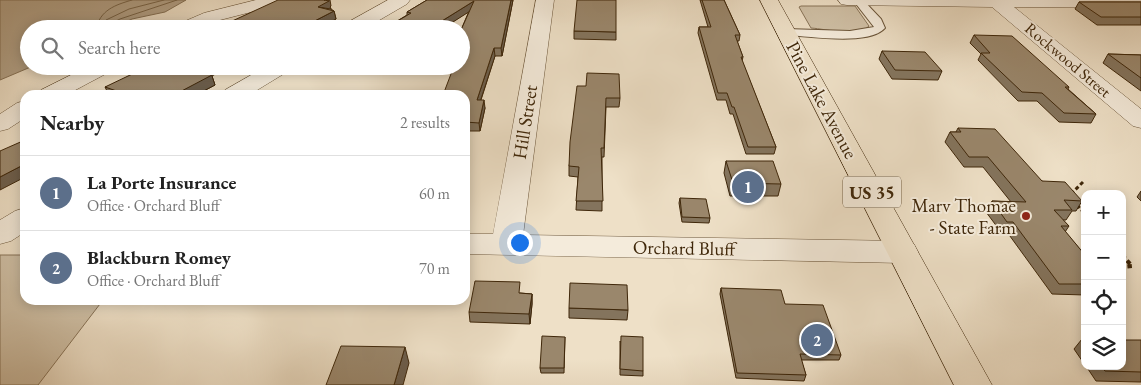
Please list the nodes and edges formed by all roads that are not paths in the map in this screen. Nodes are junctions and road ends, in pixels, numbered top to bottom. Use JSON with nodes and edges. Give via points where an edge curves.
{"nodes":[{"id":1,"x":277,"y":0,"type":"edge"},
{"id":2,"x":401,"y":0,"type":"edge"},
{"id":3,"x":545,"y":0,"type":"edge"},
{"id":4,"x":769,"y":0,"type":"edge"},
{"id":5,"x":847,"y":0,"type":"edge"},
{"id":6,"x":858,"y":0,"type":"edge"},
{"id":7,"x":996,"y":1,"type":"edge"},
{"id":8,"x":1141,"y":3,"type":"edge"},
{"id":9,"x":203,"y":20,"type":"edge"},
{"id":10,"x":366,"y":20,"type":"edge"},
{"id":11,"x":786,"y":32,"type":"junction"},
{"id":12,"x":88,"y":75,"type":"edge"},
{"id":13,"x":267,"y":75,"type":"edge"},
{"id":14,"x":59,"y":90,"type":"edge"},
{"id":15,"x":242,"y":90,"type":"edge"},
{"id":16,"x":20,"y":111,"type":"edge"},
{"id":17,"x":1141,"y":121,"type":"edge"},
{"id":18,"x":0,"y":124,"type":"edge"},
{"id":19,"x":20,"y":221,"type":"edge"},
{"id":20,"x":0,"y":235,"type":"edge"},
{"id":21,"x":20,"y":236,"type":"edge"},
{"id":22,"x":470,"y":244,"type":"edge"},
{"id":23,"x":506,"y":245,"type":"junction"},
{"id":24,"x":903,"y":252,"type":"junction"},
{"id":25,"x":973,"y":385,"type":"edge"}],
"edges":[{"from":1,"to":9,"type":"street"},
{"from":2,"to":10,"type":"street"},
{"from":3,"to":23,"type":"street","name":"Hill Street"},
{"from":4,"to":11,"type":"main road","name":"Pine Lake Avenue","number":"US 35"},
{"from":5,"to":6,"type":"street"},
{"from":6,"to":7,"type":"street"},
{"from":6,"to":11,"type":"lane","via":[[878,21],[880,28],[875,32],[856,35]]},
{"from":7,"to":8,"type":"street"},
{"from":7,"to":17,"type":"street","name":"Rockwood Street"},
{"from":11,"to":24,"type":"main road","name":"Pine Lake Avenue","number":"US 35"},
{"from":12,"to":14,"type":"street"},
{"from":13,"to":15,"type":"street"},
{"from":16,"to":18,"type":"street"},
{"from":19,"to":20,"type":"street"},
{"from":20,"to":21,"type":"street"},
{"from":22,"to":23,"type":"street","name":"Orchard Bluff"},
{"from":23,"to":24,"type":"street","name":"Orchard Bluff"},
{"from":24,"to":25,"type":"main road","name":"Pine Lake Avenue","number":"US 35"}]}
